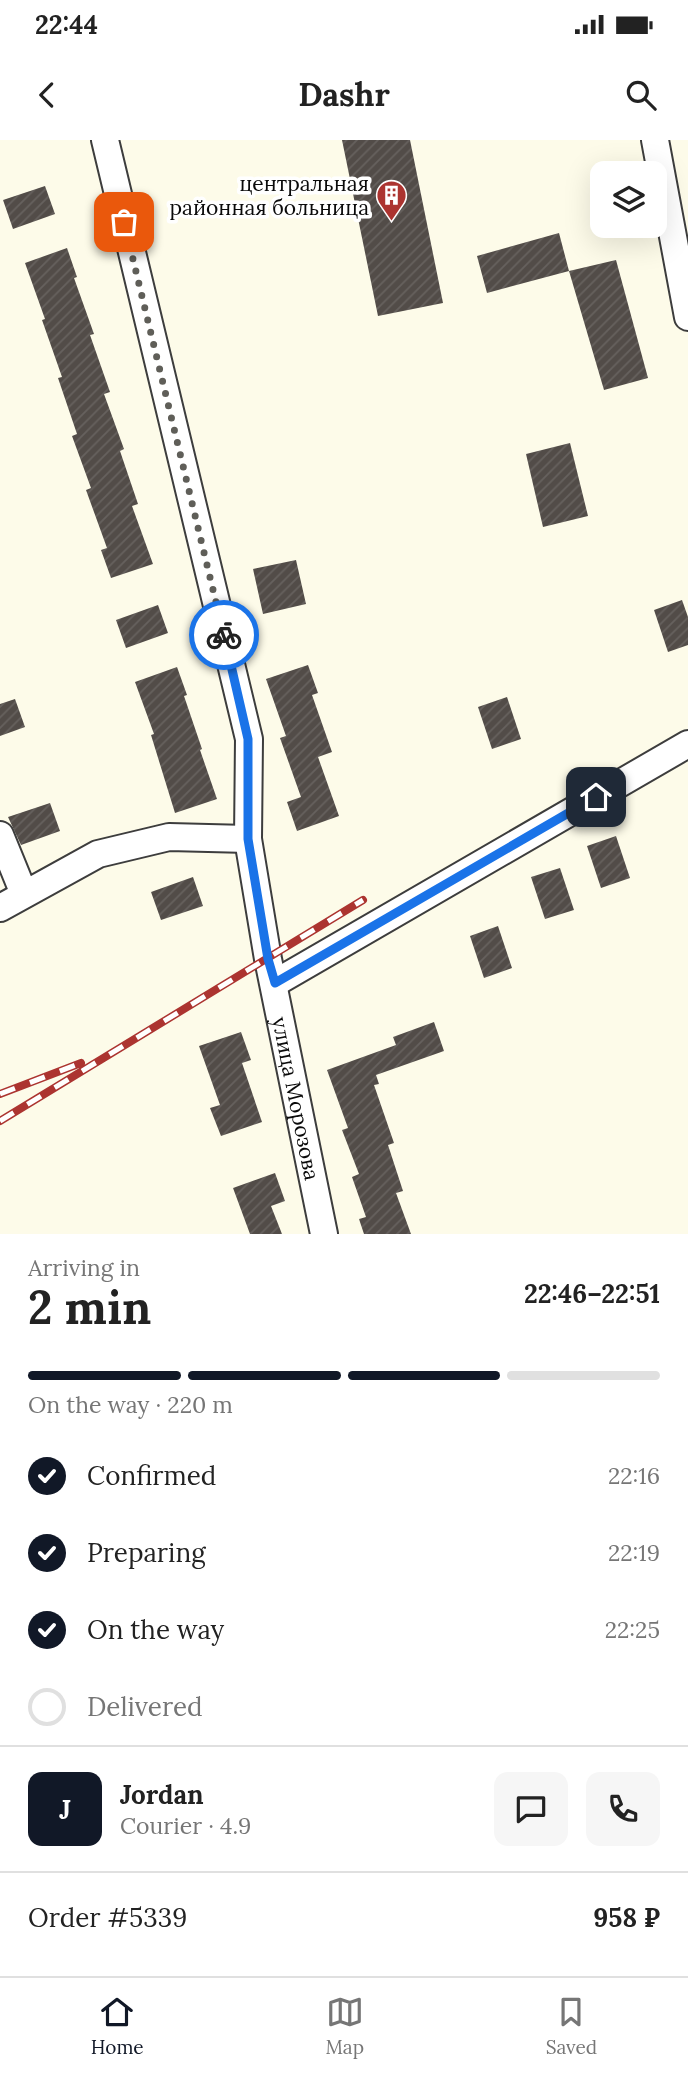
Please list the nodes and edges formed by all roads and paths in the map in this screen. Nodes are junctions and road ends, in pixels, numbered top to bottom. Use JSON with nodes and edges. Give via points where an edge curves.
{"nodes":[{"id":1,"x":105,"y":140,"type":"edge"},
{"id":2,"x":654,"y":140,"type":"edge"},
{"id":3,"x":688,"y":317,"type":"edge"},
{"id":4,"x":688,"y":744,"type":"edge"},
{"id":5,"x":0,"y":835,"type":"edge"},
{"id":6,"x":248,"y":839,"type":"junction"},
{"id":7,"x":24,"y":894,"type":"junction"},
{"id":8,"x":0,"y":908,"type":"edge"},
{"id":9,"x":275,"y":983,"type":"junction"},
{"id":10,"x":324,"y":1234,"type":"edge"}],
"edges":[{"from":1,"to":6,"type":"street","name":"улица Морозова","via":[[248,739]]},
{"from":2,"to":3,"type":"street"},
{"from":4,"to":9,"type":"street"},
{"from":5,"to":7,"type":"street"},
{"from":6,"to":7,"type":"street","via":[[169,837],[98,854]]},
{"from":6,"to":9,"type":"street","name":"улица Морозова"},
{"from":7,"to":8,"type":"street"},
{"from":9,"to":10,"type":"street","name":"улица Морозова"}]}
